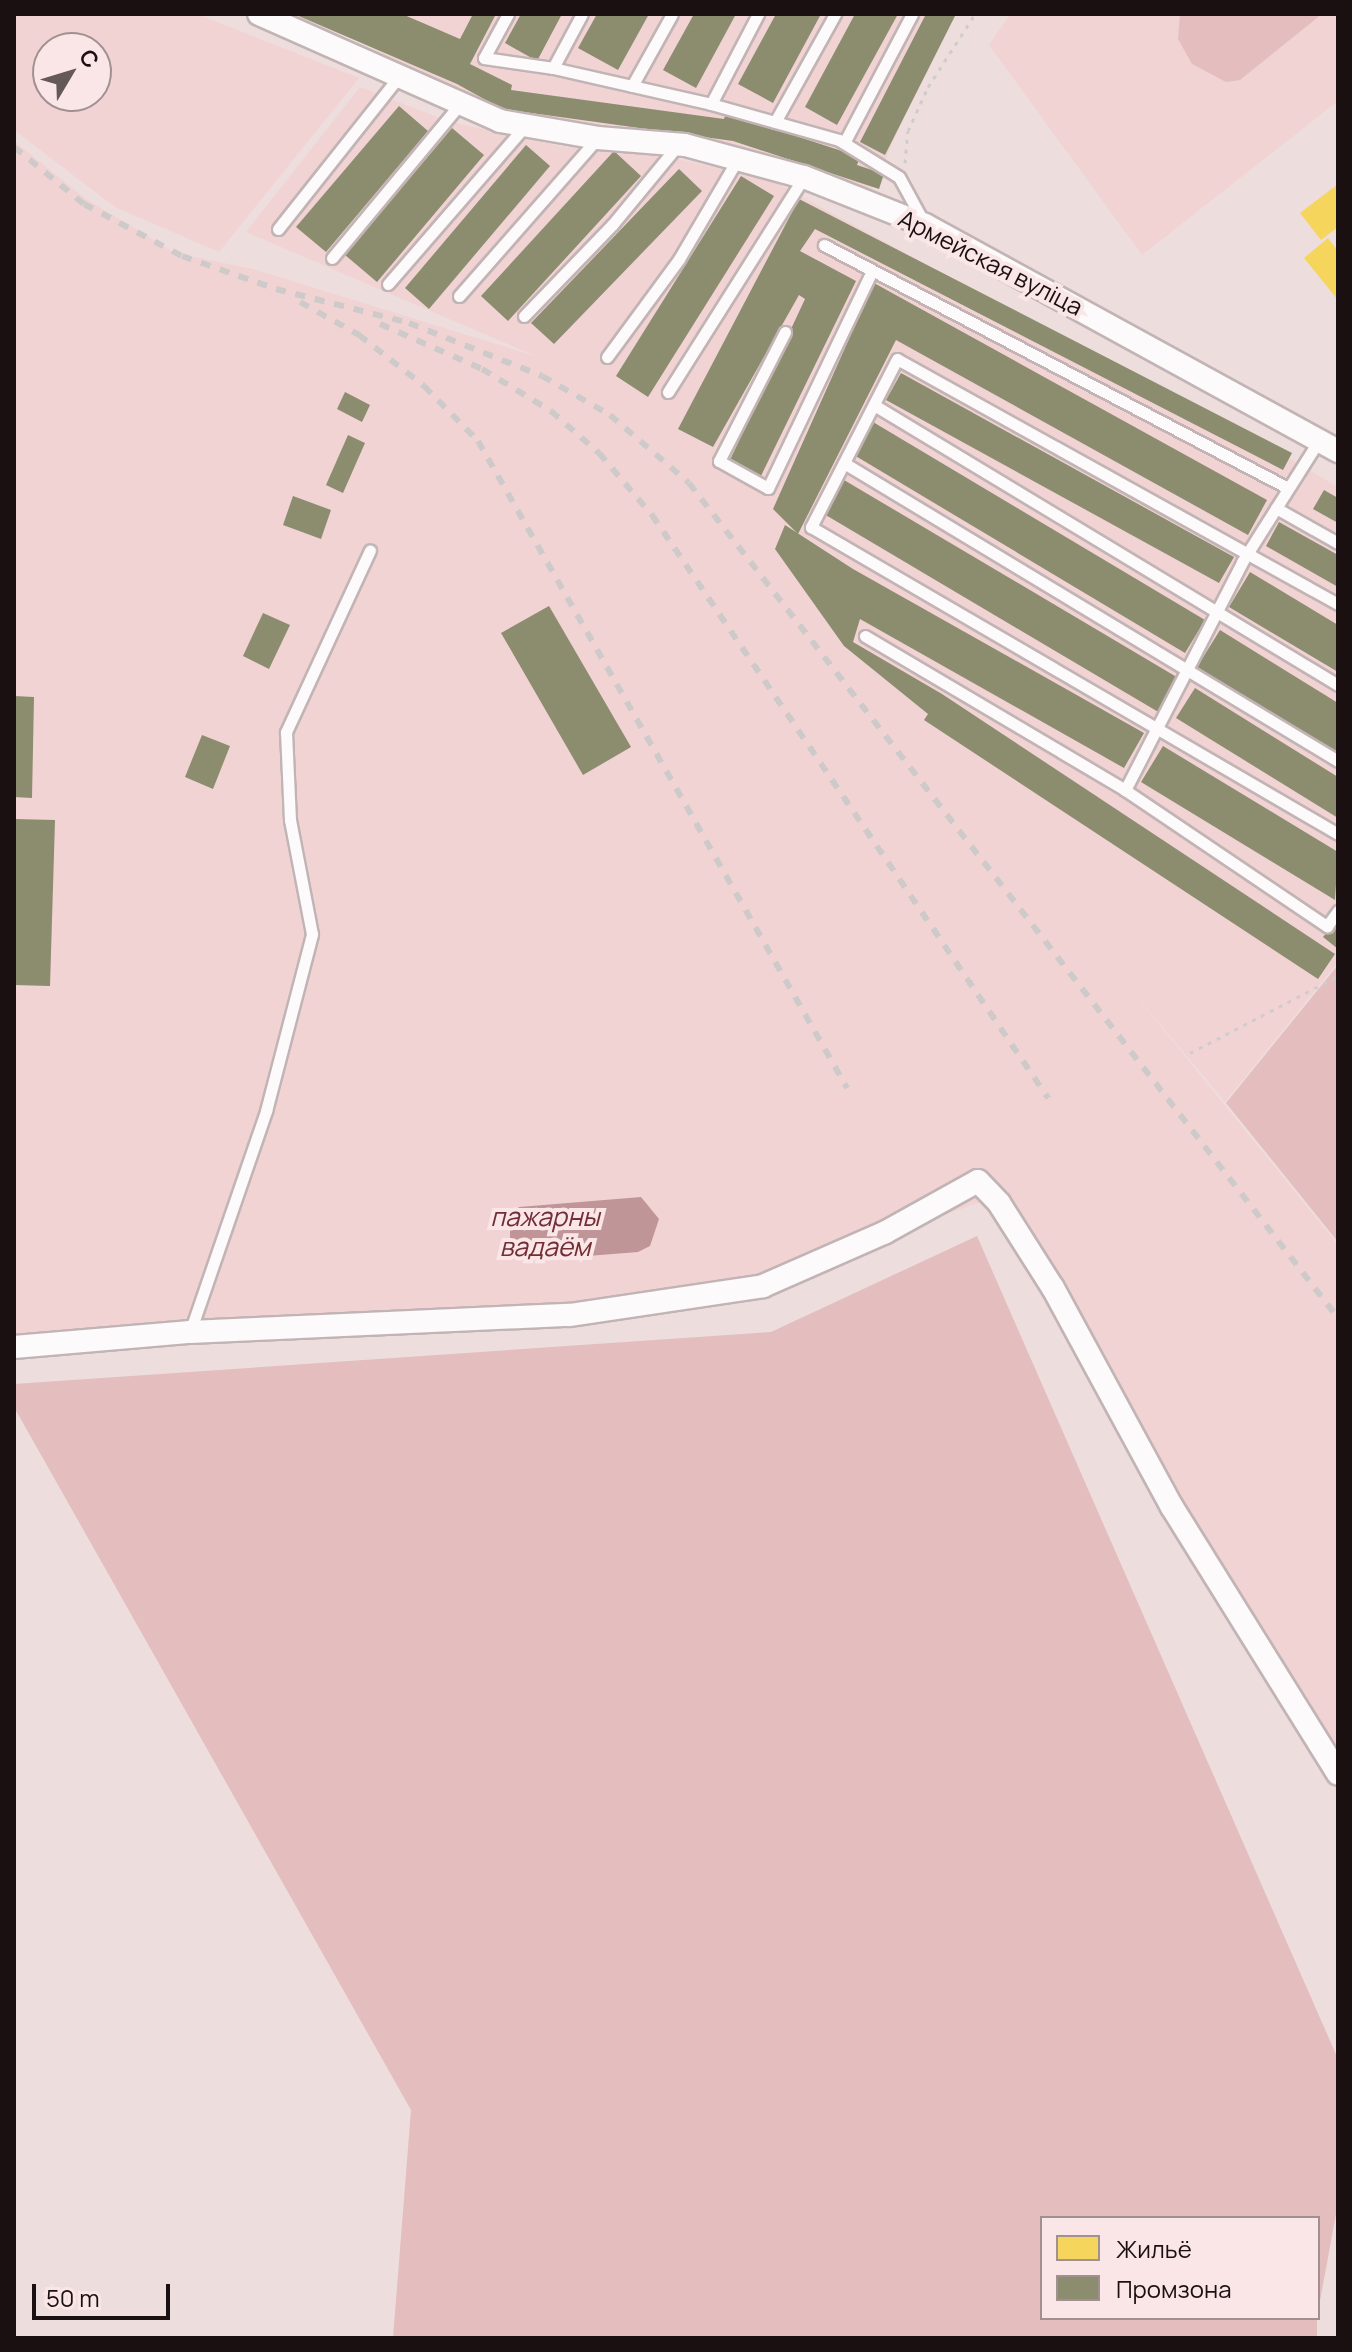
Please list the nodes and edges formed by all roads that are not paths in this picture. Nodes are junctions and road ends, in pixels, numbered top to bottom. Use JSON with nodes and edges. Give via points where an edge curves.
{"nodes":[{"id":1,"x":259,"y":14,"type":"edge"},
{"id":2,"x":508,"y":14,"type":"edge"},
{"id":3,"x":582,"y":14,"type":"edge"},
{"id":4,"x":672,"y":14,"type":"edge"},
{"id":5,"x":758,"y":14,"type":"edge"},
{"id":6,"x":835,"y":14,"type":"edge"},
{"id":7,"x":912,"y":14,"type":"edge"},
{"id":8,"x":553,"y":68,"type":"junction"},
{"id":9,"x":397,"y":79,"type":"junction"},
{"id":10,"x":632,"y":86,"type":"junction"},
{"id":11,"x":711,"y":104,"type":"junction"},
{"id":12,"x":459,"y":105,"type":"junction"},
{"id":13,"x":775,"y":122,"type":"junction"},
{"id":14,"x":524,"y":127,"type":"junction"},
{"id":15,"x":598,"y":138,"type":"junction"},
{"id":16,"x":844,"y":143,"type":"junction"},
{"id":17,"x":678,"y":144,"type":"junction"},
{"id":18,"x":737,"y":160,"type":"junction"},
{"id":19,"x":804,"y":177,"type":"junction"},
{"id":20,"x":925,"y":225,"type":"junction"},
{"id":21,"x":278,"y":229,"type":"dead end"},
{"id":22,"x":824,"y":245,"type":"dead end"},
{"id":23,"x":332,"y":258,"type":"dead end"},
{"id":24,"x":872,"y":271,"type":"junction"},
{"id":25,"x":388,"y":284,"type":"dead end"},
{"id":26,"x":459,"y":296,"type":"dead end"},
{"id":27,"x":524,"y":316,"type":"dead end"},
{"id":28,"x":785,"y":332,"type":"dead end"},
{"id":29,"x":607,"y":357,"type":"dead end"},
{"id":30,"x":668,"y":392,"type":"dead end"},
{"id":31,"x":874,"y":405,"type":"junction"},
{"id":32,"x":1328,"y":445,"type":"edge"},
{"id":33,"x":844,"y":463,"type":"junction"},
{"id":34,"x":1288,"y":488,"type":"junction"},
{"id":35,"x":1276,"y":508,"type":"junction"},
{"id":36,"x":1338,"y":543,"type":"edge"},
{"id":37,"x":370,"y":550,"type":"dead end"},
{"id":38,"x":1249,"y":551,"type":"junction"},
{"id":39,"x":1338,"y":604,"type":"edge"},
{"id":40,"x":1218,"y":613,"type":"junction"},
{"id":41,"x":865,"y":636,"type":"dead end"},
{"id":42,"x":1189,"y":669,"type":"junction"},
{"id":43,"x":1338,"y":685,"type":"edge"},
{"id":44,"x":1158,"y":727,"type":"junction"},
{"id":45,"x":1338,"y":761,"type":"edge"},
{"id":46,"x":1125,"y":790,"type":"junction"},
{"id":47,"x":1338,"y":834,"type":"edge"},
{"id":48,"x":1338,"y":911,"type":"edge"},
{"id":49,"x":190,"y":1332,"type":"junction"},
{"id":50,"x":14,"y":1347,"type":"edge"},
{"id":51,"x":1338,"y":1774,"type":"edge"}],
"edges":[{"from":1,"to":9,"type":"street","name":"Армейская вуліца"},
{"from":2,"to":8,"type":"lane","via":[[484,58]]},
{"from":3,"to":8,"type":"lane"},
{"from":4,"to":10,"type":"lane"},
{"from":5,"to":11,"type":"lane"},
{"from":6,"to":13,"type":"lane"},
{"from":7,"to":16,"type":"lane"},
{"from":8,"to":10,"type":"lane"},
{"from":9,"to":12,"type":"street","name":"Армейская вуліца"},
{"from":9,"to":21,"type":"lane"},
{"from":10,"to":11,"type":"lane"},
{"from":11,"to":13,"type":"lane"},
{"from":12,"to":14,"type":"street","name":"Армейская вуліца"},
{"from":12,"to":23,"type":"lane"},
{"from":13,"to":16,"type":"lane"},
{"from":14,"to":15,"type":"street","name":"Армейская вуліца"},
{"from":14,"to":25,"type":"lane"},
{"from":15,"to":17,"type":"street","name":"Армейская вуліца"},
{"from":15,"to":26,"type":"lane"},
{"from":16,"to":20,"type":"lane","via":[[899,177]]},
{"from":17,"to":18,"type":"street","name":"Армейская вуліца"},
{"from":17,"to":27,"type":"lane","via":[[612,225]]},
{"from":18,"to":19,"type":"street","name":"Армейская вуліца"},
{"from":18,"to":29,"type":"lane","via":[[679,259]]},
{"from":19,"to":20,"type":"street","name":"Армейская вуліца"},
{"from":19,"to":30,"type":"lane"},
{"from":20,"to":32,"type":"street","name":"Армейская вуліца"},
{"from":22,"to":24,"type":"lane"},
{"from":24,"to":28,"type":"lane","via":[[768,488],[719,461]]},
{"from":24,"to":34,"type":"lane"},
{"from":31,"to":33,"type":"lane"},
{"from":31,"to":38,"type":"lane","via":[[897,359]]},
{"from":31,"to":40,"type":"lane"},
{"from":32,"to":34,"type":"lane"},
{"from":33,"to":42,"type":"lane"},
{"from":33,"to":44,"type":"lane","via":[[811,527]]},
{"from":34,"to":35,"type":"lane"},
{"from":35,"to":36,"type":"lane"},
{"from":35,"to":38,"type":"lane"},
{"from":37,"to":49,"type":"lane","via":[[286,732],[290,820],[312,934],[266,1111]]},
{"from":38,"to":39,"type":"lane"},
{"from":38,"to":40,"type":"lane"},
{"from":40,"to":42,"type":"lane"},
{"from":40,"to":43,"type":"lane"},
{"from":41,"to":46,"type":"lane"},
{"from":42,"to":44,"type":"lane"},
{"from":42,"to":45,"type":"lane"},
{"from":44,"to":46,"type":"lane"},
{"from":44,"to":47,"type":"lane"},
{"from":46,"to":48,"type":"lane","via":[[1327,926]]},
{"from":49,"to":50,"type":"street"},
{"from":49,"to":51,"type":"street","via":[[570,1315],[763,1286],[884,1233],[978,1181],[999,1203],[1053,1288],[1172,1507]]}]}
